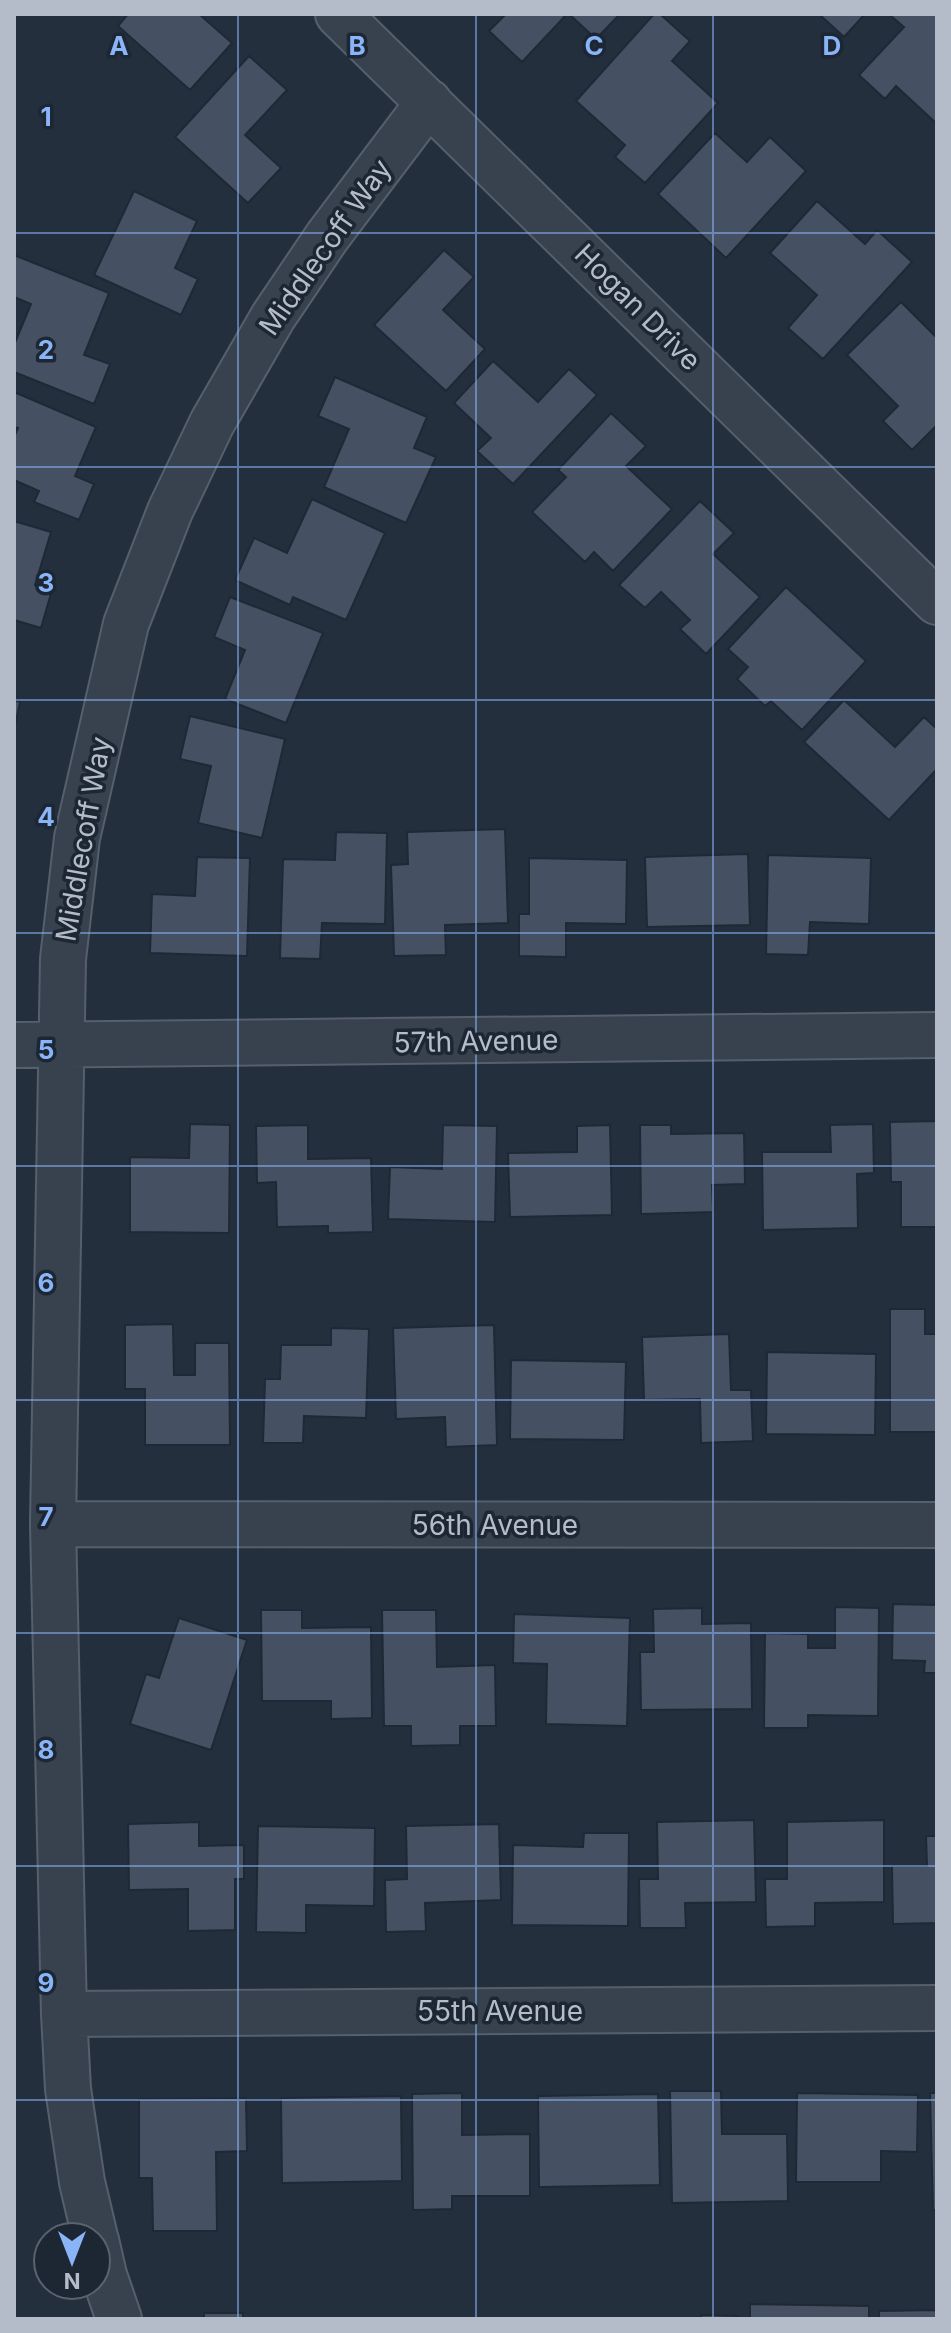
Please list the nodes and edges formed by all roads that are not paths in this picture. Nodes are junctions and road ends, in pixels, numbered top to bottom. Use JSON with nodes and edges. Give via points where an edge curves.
{"nodes":[{"id":1,"x":338,"y":14,"type":"edge"},
{"id":2,"x":429,"y":102,"type":"junction"},
{"id":3,"x":937,"y":602,"type":"edge"},
{"id":4,"x":937,"y":1035,"type":"edge"},
{"id":5,"x":14,"y":1045,"type":"edge"},
{"id":6,"x":62,"y":1045,"type":"junction"},
{"id":7,"x":53,"y":1524,"type":"junction"},
{"id":8,"x":937,"y":1525,"type":"edge"},
{"id":9,"x":937,"y":2008,"type":"edge"},
{"id":10,"x":64,"y":2014,"type":"junction"},
{"id":11,"x":92,"y":2221,"type":"edge"},
{"id":12,"x":112,"y":2298,"type":"edge"},
{"id":13,"x":119,"y":2319,"type":"edge"}],
"edges":[{"from":1,"to":2,"type":"street","name":"Hogan Drive"},
{"from":2,"to":3,"type":"street","name":"Hogan Drive"},
{"from":2,"to":6,"type":"street","name":"Middlecoff Way","via":[[273,317],[212,423],[126,624],[77,838],[63,959]]},
{"from":4,"to":6,"type":"street","name":"57th Avenue"},
{"from":5,"to":6,"type":"street","name":"57th Avenue"},
{"from":6,"to":7,"type":"street","name":"Middlecoff Way"},
{"from":7,"to":8,"type":"street","name":"56th Avenue"},
{"from":7,"to":10,"type":"street","name":"Middlecoff Way"},
{"from":9,"to":10,"type":"street","name":"55th Avenue"},
{"from":10,"to":11,"type":"street","name":"Middlecoff Way","via":[[68,2089]]},
{"from":12,"to":13,"type":"street","name":"Middlecoff Way"}]}
